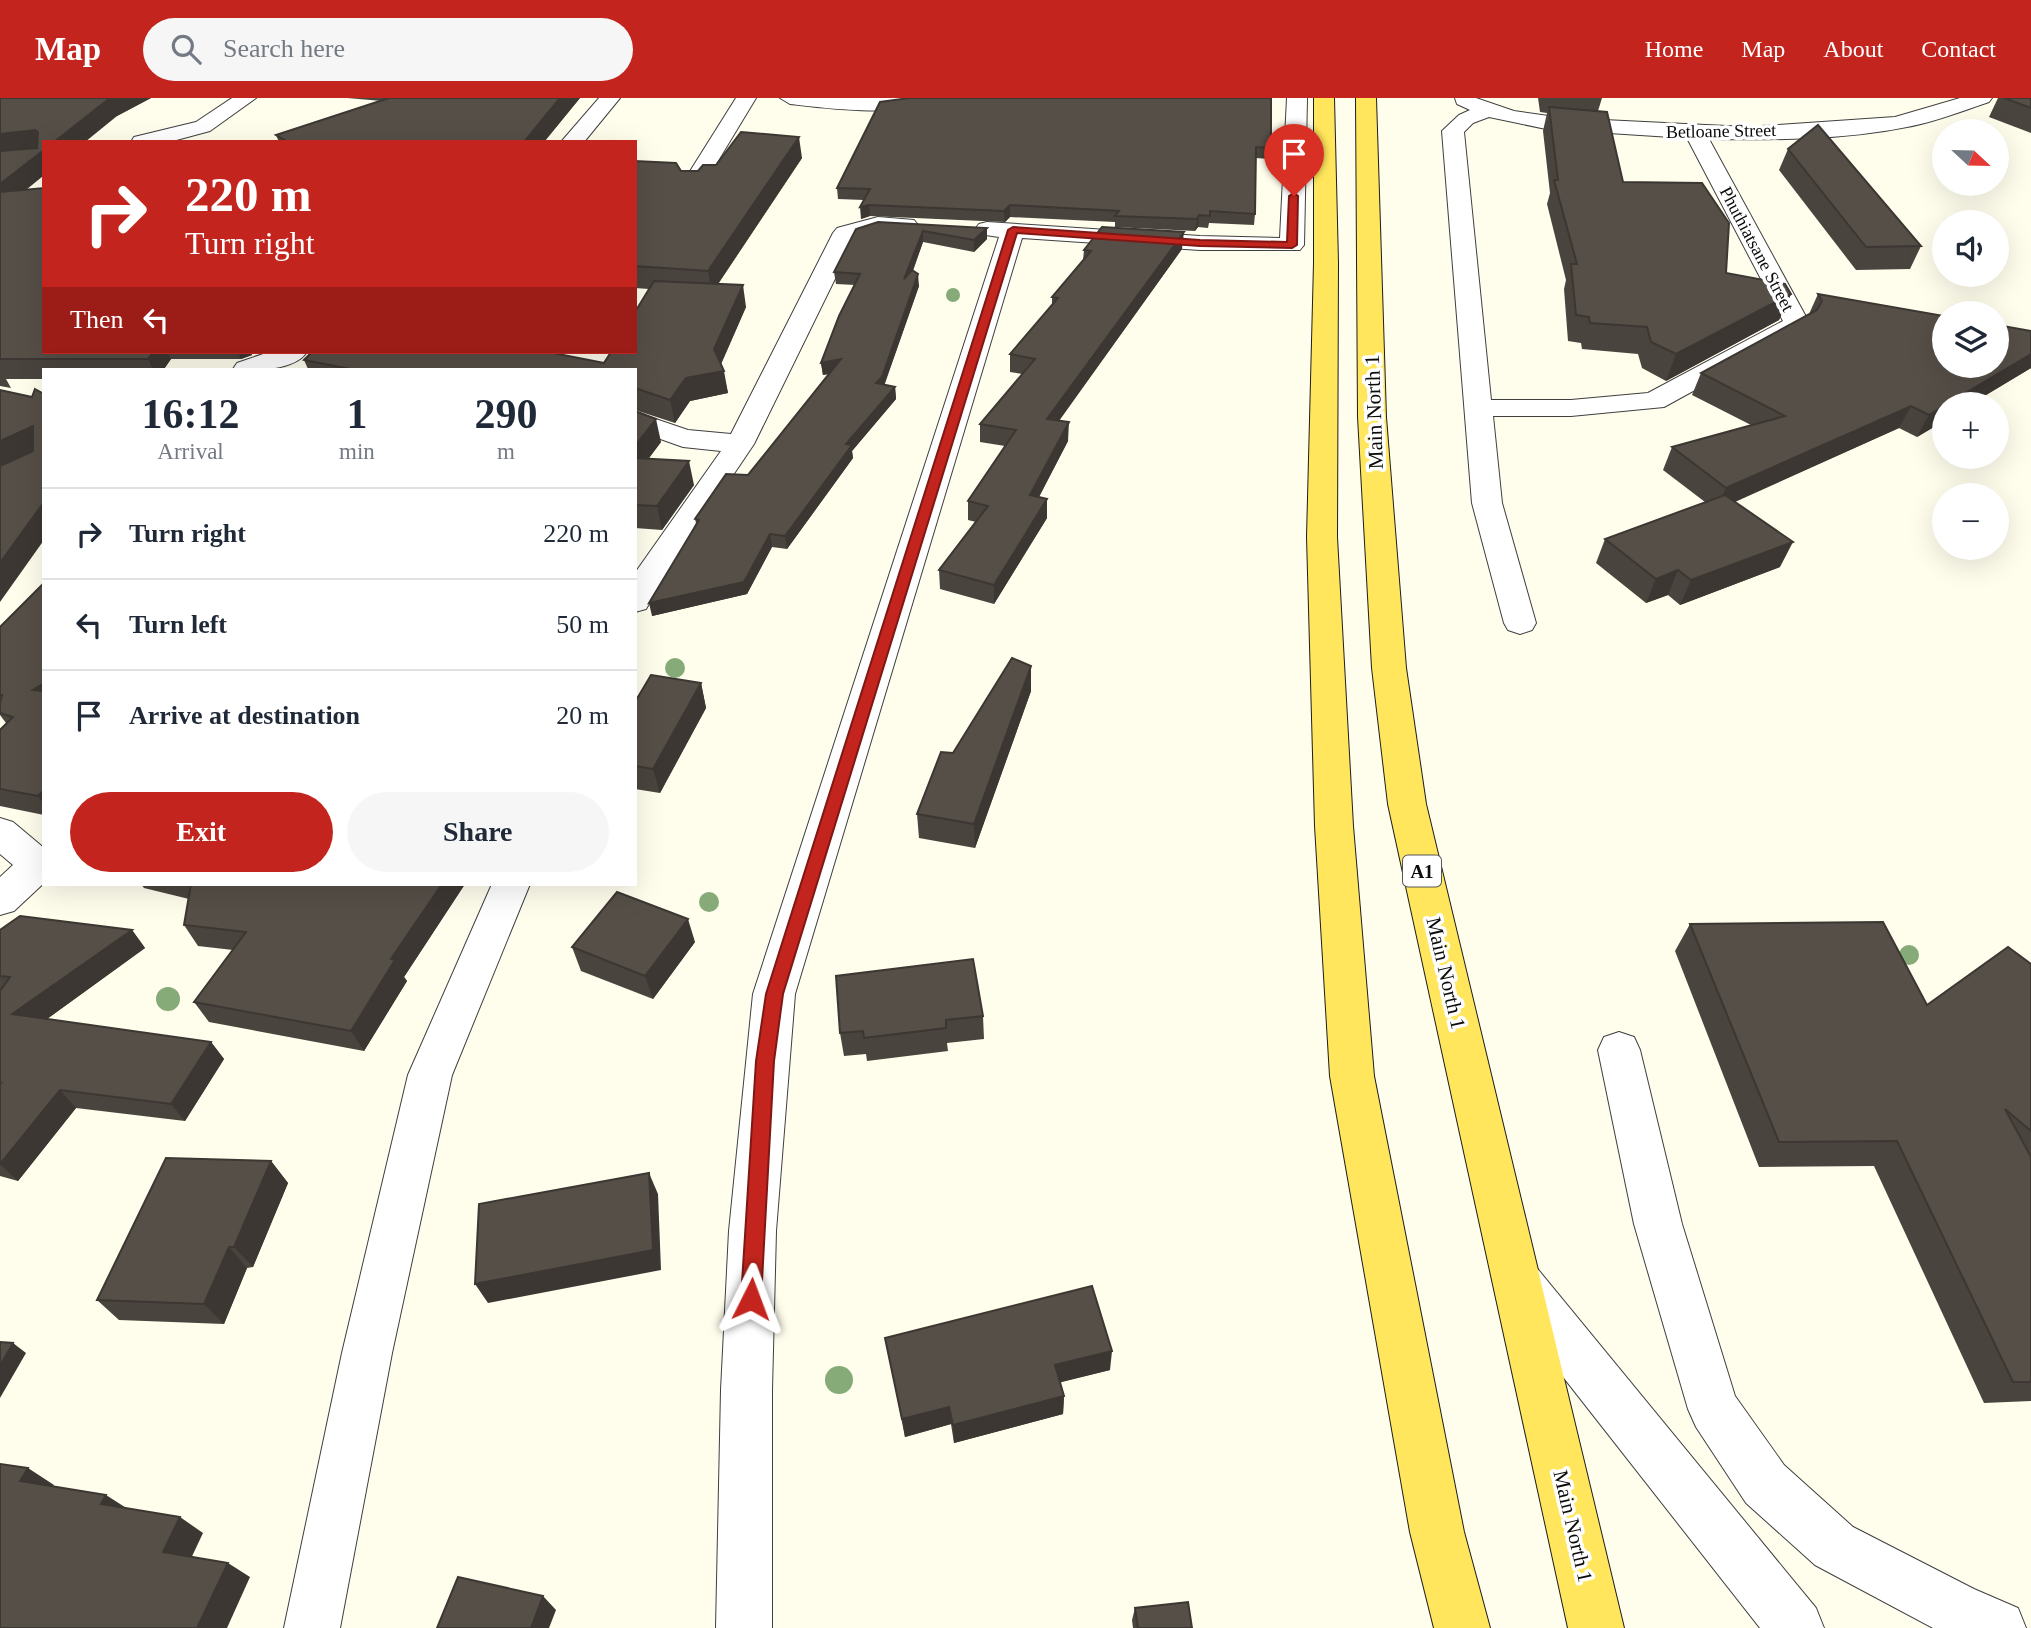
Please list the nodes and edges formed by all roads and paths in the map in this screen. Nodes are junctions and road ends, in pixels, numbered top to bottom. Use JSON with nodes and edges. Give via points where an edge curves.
{"nodes":[{"id":1,"x":246,"y":98,"type":"edge"},
{"id":2,"x":610,"y":98,"type":"edge"},
{"id":3,"x":746,"y":98,"type":"edge"},
{"id":4,"x":790,"y":98,"type":"edge"},
{"id":5,"x":919,"y":98,"type":"edge"},
{"id":6,"x":1297,"y":98,"type":"edge"},
{"id":7,"x":1324,"y":98,"type":"edge"},
{"id":8,"x":1366,"y":98,"type":"edge"},
{"id":9,"x":1461,"y":98,"type":"edge"},
{"id":10,"x":1982,"y":98,"type":"edge"},
{"id":11,"x":866,"y":102,"type":"edge"},
{"id":12,"x":1486,"y":111,"type":"junction"},
{"id":13,"x":1696,"y":135,"type":"junction"},
{"id":14,"x":150,"y":140,"type":"edge"},
{"id":15,"x":574,"y":140,"type":"edge"},
{"id":16,"x":693,"y":184,"type":"edge"},
{"id":17,"x":932,"y":226,"type":"edge"},
{"id":18,"x":959,"y":228,"type":"edge"},
{"id":19,"x":1013,"y":230,"type":"junction"},
{"id":20,"x":287,"y":354,"type":"edge"},
{"id":21,"x":249,"y":368,"type":"edge"},
{"id":22,"x":1478,"y":408,"type":"junction"},
{"id":23,"x":637,"y":421,"type":"edge"},
{"id":24,"x":740,"y":444,"type":"junction"},
{"id":25,"x":637,"y":598,"type":"edge"},
{"id":26,"x":1520,"y":623,"type":"dead end"},
{"id":27,"x":0,"y":832,"type":"edge"},
{"id":28,"x":41,"y":864,"type":"edge"},
{"id":29,"x":509,"y":886,"type":"edge"},
{"id":30,"x":0,"y":900,"type":"edge"},
{"id":31,"x":1619,"y":1050,"type":"dead end"},
{"id":32,"x":1517,"y":1282,"type":"junction"},
{"id":33,"x":312,"y":1628,"type":"edge"},
{"id":34,"x":744,"y":1628,"type":"edge"},
{"id":35,"x":1462,"y":1628,"type":"edge"},
{"id":36,"x":1596,"y":1628,"type":"edge"},
{"id":37,"x":1796,"y":1628,"type":"edge"},
{"id":38,"x":1998,"y":1628,"type":"edge"}],
"edges":[{"from":1,"to":14,"type":"street","via":[[202,127]]},
{"from":2,"to":15,"type":"street"},
{"from":3,"to":16,"type":"street"},
{"from":4,"to":11,"type":"street"},
{"from":5,"to":11,"type":"street"},
{"from":6,"to":19,"type":"street","via":[[1292,245]]},
{"from":7,"to":35,"type":"main road","via":[[1322,537],[1334,827],[1352,1076],[1437,1532]]},
{"from":8,"to":32,"type":"main road","name":"Main North 1","number":"A1","via":[[1372,417],[1400,750],[1407,804]]},
{"from":9,"to":12,"type":"street","name":"Betloane Street"},
{"from":10,"to":13,"type":"street","name":"Betloane Street","via":[[1895,123]]},
{"from":12,"to":13,"type":"street","name":"Betloane Street","via":[[1517,120]]},
{"from":12,"to":22,"type":"street","via":[[1466,119],[1453,131]]},
{"from":13,"to":22,"type":"street","name":"Phuthiatsane Street","via":[[1797,324],[1654,401],[1571,408]]},
{"from":17,"to":24,"type":"street","via":[[878,224],[845,233]]},
{"from":18,"to":19,"type":"street"},
{"from":19,"to":34,"type":"street","via":[[774,994],[765,1061],[744,1405]]},
{"from":20,"to":21,"type":"street"},
{"from":22,"to":26,"type":"street","via":[[1487,503]]},
{"from":23,"to":24,"type":"street","via":[[683,438]]},
{"from":24,"to":25,"type":"street"},
{"from":27,"to":28,"type":"street"},
{"from":28,"to":30,"type":"street"},
{"from":29,"to":33,"type":"street","via":[[430,1075],[367,1353]]},
{"from":31,"to":38,"type":"street","via":[[1658,1224],[1714,1409],[1765,1484],[1834,1546]]},
{"from":32,"to":36,"type":"main road","name":"Main North 1","number":"A1"},
{"from":32,"to":37,"type":"street"}]}
